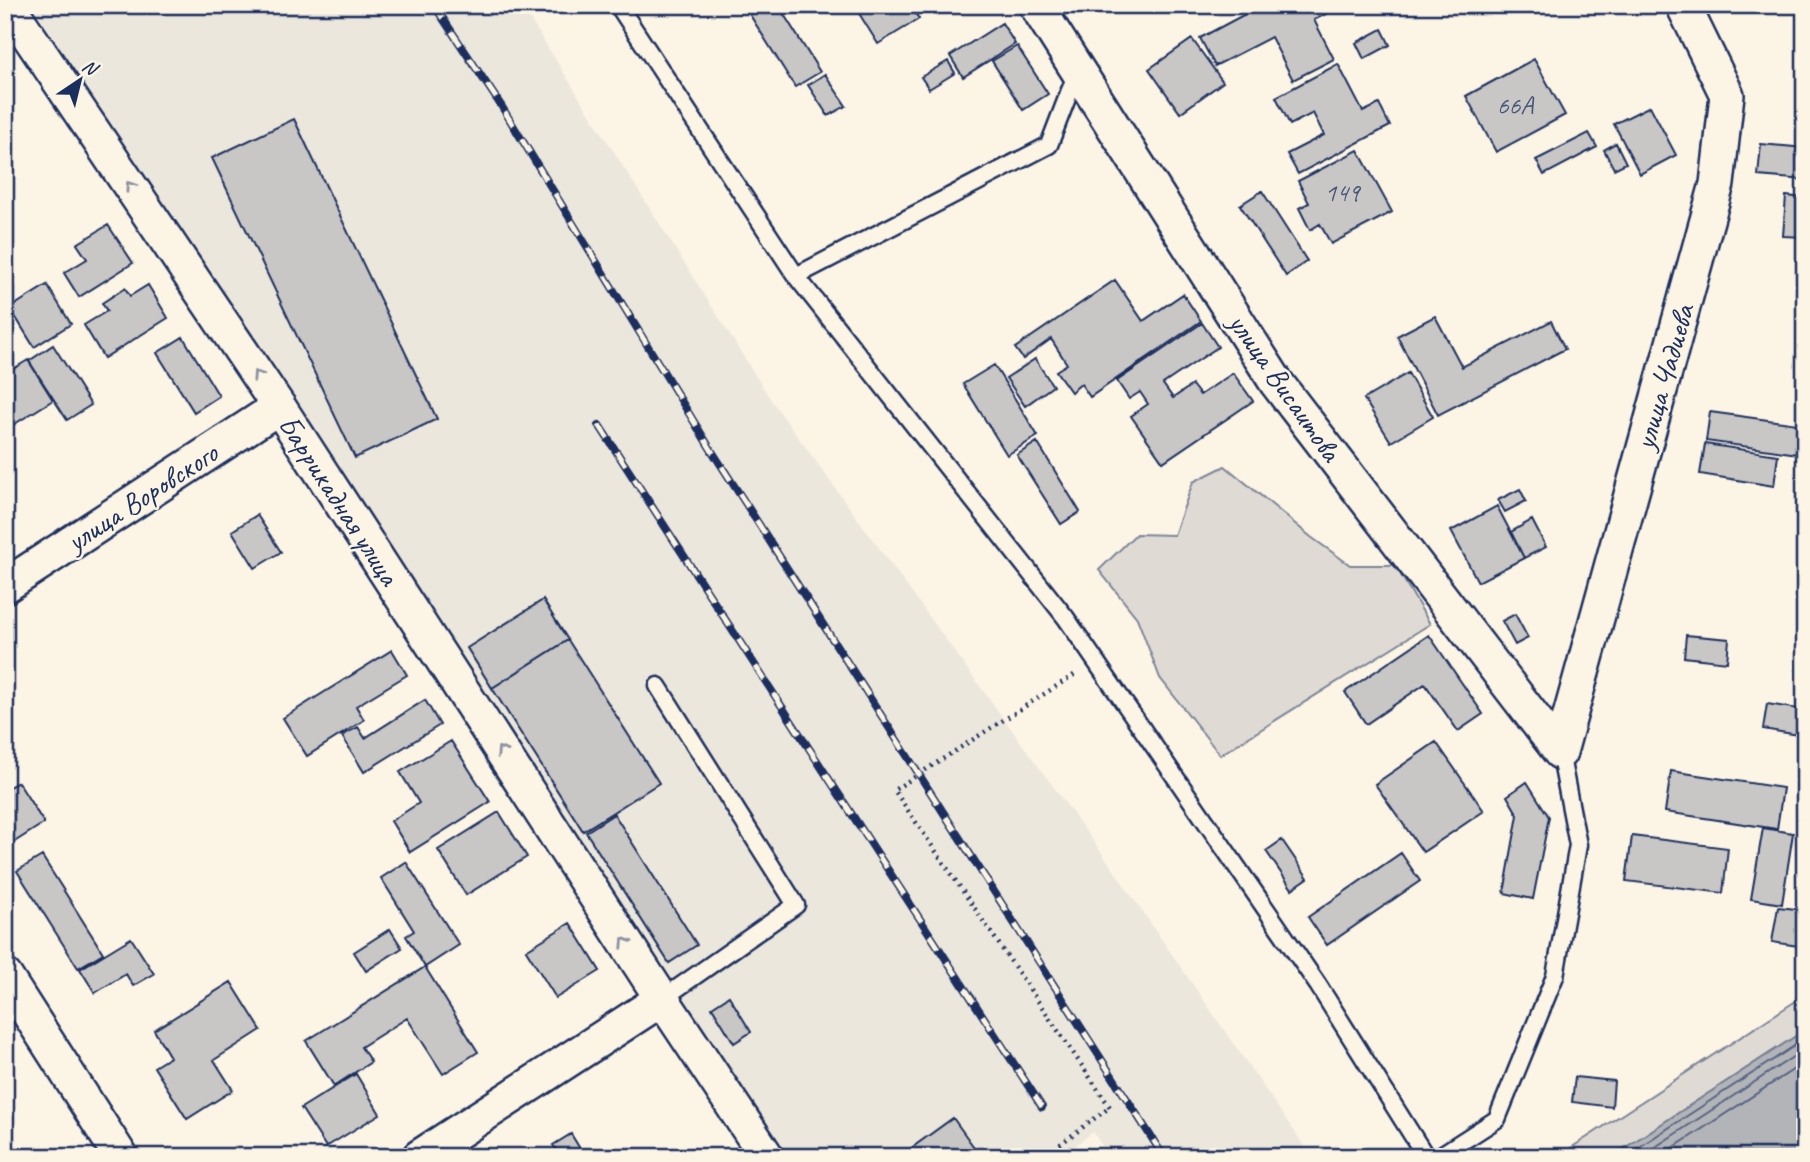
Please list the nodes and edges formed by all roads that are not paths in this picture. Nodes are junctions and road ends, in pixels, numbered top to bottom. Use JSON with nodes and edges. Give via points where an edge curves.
{"nodes":[{"id":1,"x":8,"y":5,"type":"edge"},
{"id":2,"x":618,"y":5,"type":"edge"},
{"id":3,"x":1036,"y":5,"type":"edge"},
{"id":4,"x":1683,"y":5,"type":"edge"},
{"id":5,"x":1077,"y":71,"type":"junction"},
{"id":6,"x":796,"y":276,"type":"junction"},
{"id":7,"x":279,"y":407,"type":"junction"},
{"id":8,"x":5,"y":586,"type":"edge"},
{"id":9,"x":658,"y":686,"type":"dead end"},
{"id":10,"x":1560,"y":752,"type":"junction"},
{"id":11,"x":5,"y":976,"type":"edge"},
{"id":12,"x":662,"y":999,"type":"junction"},
{"id":13,"x":121,"y":1157,"type":"edge"},
{"id":14,"x":419,"y":1157,"type":"edge"},
{"id":15,"x":767,"y":1157,"type":"edge"},
{"id":16,"x":1426,"y":1157,"type":"edge"},
{"id":17,"x":1438,"y":1157,"type":"edge"}],
"edges":[{"from":7,"to":1,"type":"street","name":"Баррикадная улица","one_way":true},
{"from":2,"to":6,"type":"lane"},
{"from":3,"to":5,"type":"street","name":"улица Висаитова"},
{"from":4,"to":10,"type":"street","name":"улица Чадиева","via":[[1727,95],[1717,184]]},
{"from":5,"to":6,"type":"lane","via":[[1049,145]]},
{"from":5,"to":10,"type":"street","name":"улица Висаитова","via":[[1276,382]]},
{"from":6,"to":16,"type":"lane","via":[[1066,618],[1318,985]]},
{"from":7,"to":8,"type":"street","name":"улица Воровского"},
{"from":12,"to":7,"type":"street","name":"Баррикадная улица","one_way":true},
{"from":9,"to":12,"type":"lane","via":[[796,905]]},
{"from":10,"to":17,"type":"lane","via":[[1578,845],[1555,976],[1497,1119]]},
{"from":11,"to":13,"type":"street"},
{"from":12,"to":14,"type":"street"},
{"from":12,"to":15,"type":"street","name":"Баррикадная улица"}]}
